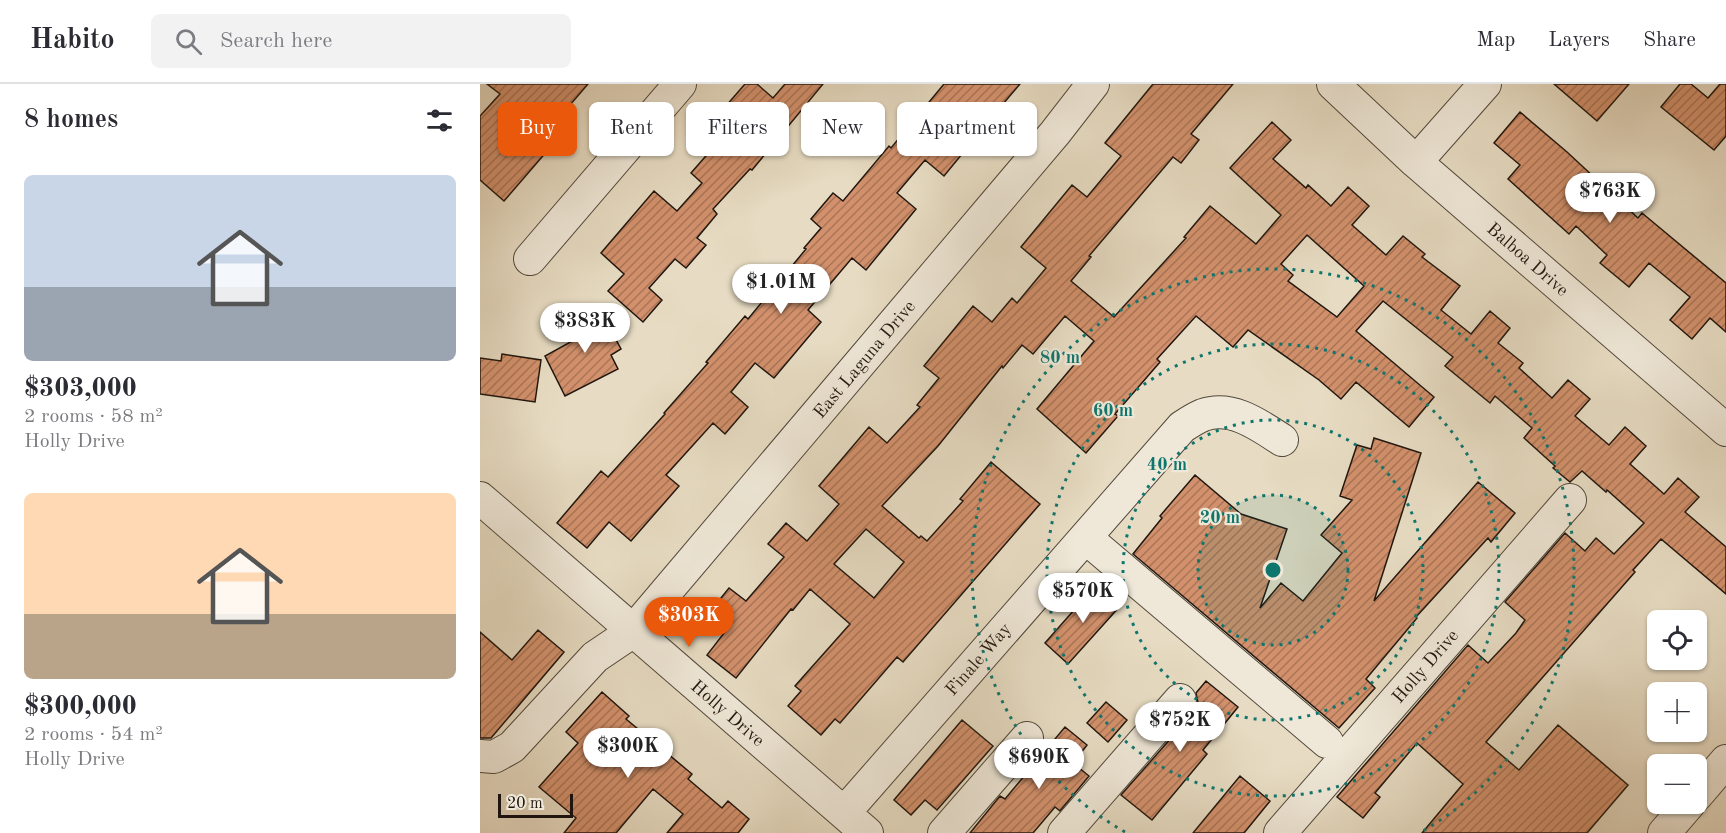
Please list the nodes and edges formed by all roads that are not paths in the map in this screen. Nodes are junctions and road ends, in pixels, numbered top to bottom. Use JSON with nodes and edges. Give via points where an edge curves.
{"nodes":[{"id":1,"x":680,"y":84,"type":"edge"},
{"id":2,"x":1093,"y":84,"type":"edge"},
{"id":3,"x":1333,"y":84,"type":"edge"},
{"id":4,"x":1485,"y":84,"type":"edge"},
{"id":5,"x":1416,"y":162,"type":"junction"},
{"id":6,"x":530,"y":260,"type":"dead end"},
{"id":7,"x":1723,"y":421,"type":"edge"},
{"id":8,"x":1282,"y":440,"type":"dead end"},
{"id":9,"x":480,"y":498,"type":"edge"},
{"id":10,"x":1570,"y":500,"type":"dead end"},
{"id":11,"x":1086,"y":538,"type":"junction"},
{"id":12,"x":632,"y":632,"type":"junction"},
{"id":13,"x":1180,"y":700,"type":"dead end"},
{"id":14,"x":1027,"y":738,"type":"dead end"},
{"id":15,"x":1327,"y":742,"type":"dead end"},
{"id":16,"x":480,"y":756,"type":"edge"},
{"id":17,"x":1726,"y":761,"type":"edge"},
{"id":18,"x":1707,"y":783,"type":"edge"},
{"id":19,"x":844,"y":813,"type":"junction"},
{"id":20,"x":1682,"y":814,"type":"edge"},
{"id":21,"x":1668,"y":832,"type":"edge"},
{"id":22,"x":867,"y":833,"type":"edge"},
{"id":23,"x":944,"y":833,"type":"edge"},
{"id":24,"x":1064,"y":833,"type":"edge"},
{"id":25,"x":1280,"y":833,"type":"edge"}],
"edges":[{"from":1,"to":6,"type":"street"},
{"from":2,"to":12,"type":"street","name":"East Laguna Drive"},
{"from":3,"to":5,"type":"street","name":"Balboa Drive"},
{"from":4,"to":5,"type":"street"},
{"from":5,"to":7,"type":"street","name":"Balboa Drive"},
{"from":8,"to":11,"type":"street","name":"Finale Way","via":[[1231,412],[1203,415],[1182,427]]},
{"from":9,"to":12,"type":"street","name":"Holly Drive"},
{"from":10,"to":25,"type":"street","name":"Holly Drive"},
{"from":11,"to":15,"type":"street"},
{"from":11,"to":19,"type":"street","name":"Finale Way"},
{"from":12,"to":16,"type":"street","name":"East Laguna Drive","via":[[595,657],[512,747],[494,757]]},
{"from":12,"to":19,"type":"street","name":"Holly Drive"},
{"from":13,"to":24,"type":"street"},
{"from":14,"to":23,"type":"street"},
{"from":17,"to":18,"type":"street"},
{"from":19,"to":22,"type":"street","name":"Holly Drive"},
{"from":20,"to":21,"type":"street"}]}
